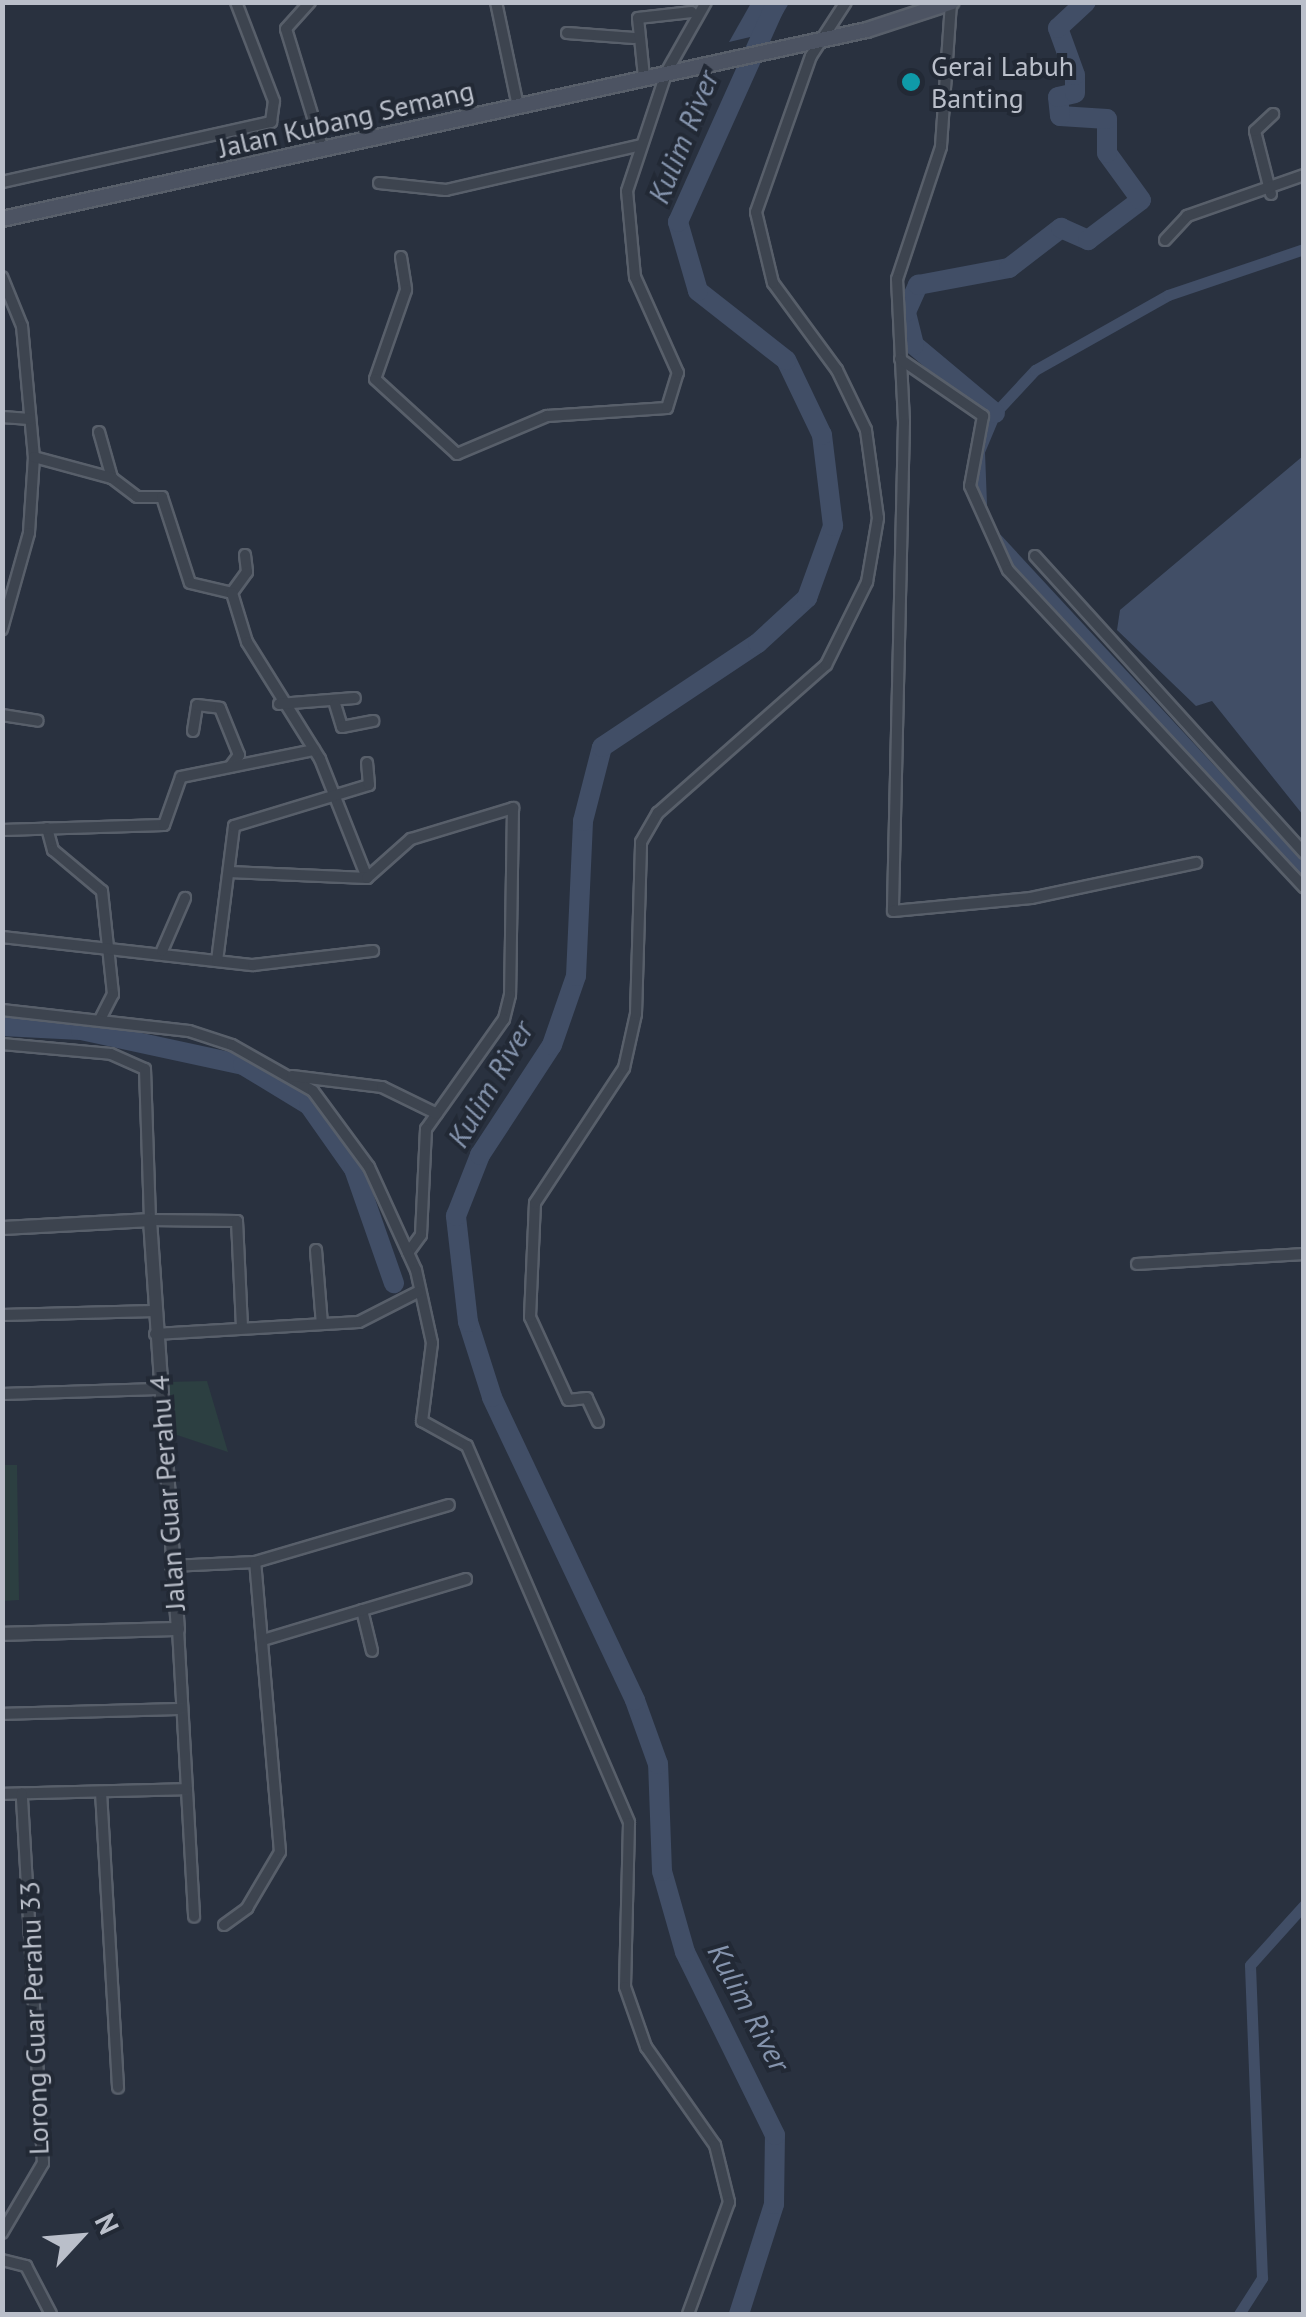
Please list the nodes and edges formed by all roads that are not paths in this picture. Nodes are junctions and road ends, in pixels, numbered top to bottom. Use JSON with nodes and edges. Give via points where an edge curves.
{"nodes":[{"id":1,"x":236,"y":2,"type":"edge"},
{"id":2,"x":310,"y":2,"type":"edge"},
{"id":3,"x":496,"y":2,"type":"edge"},
{"id":4,"x":706,"y":2,"type":"edge"},
{"id":5,"x":846,"y":2,"type":"edge"},
{"id":6,"x":951,"y":3,"type":"edge"},
{"id":7,"x":934,"y":6,"type":"edge"},
{"id":8,"x":693,"y":11,"type":"edge"},
{"id":9,"x":566,"y":33,"type":"dead end"},
{"id":10,"x":825,"y":37,"type":"junction"},
{"id":11,"x":634,"y":38,"type":"junction"},
{"id":12,"x":667,"y":72,"type":"junction"},
{"id":13,"x":644,"y":77,"type":"junction"},
{"id":14,"x":518,"y":106,"type":"junction"},
{"id":15,"x":1273,"y":114,"type":"dead end"},
{"id":16,"x":641,"y":145,"type":"junction"},
{"id":17,"x":323,"y":150,"type":"junction"},
{"id":18,"x":1304,"y":175,"type":"edge"},
{"id":19,"x":2,"y":182,"type":"edge"},
{"id":20,"x":378,"y":183,"type":"dead end"},
{"id":21,"x":1271,"y":194,"type":"junction"},
{"id":22,"x":2,"y":219,"type":"edge"},
{"id":23,"x":1166,"y":240,"type":"dead end"},
{"id":24,"x":402,"y":257,"type":"dead end"},
{"id":25,"x":2,"y":276,"type":"edge"},
{"id":26,"x":900,"y":359,"type":"junction"},
{"id":27,"x":2,"y":418,"type":"edge"},
{"id":28,"x":30,"y":420,"type":"junction"},
{"id":29,"x":99,"y":432,"type":"dead end"},
{"id":30,"x":34,"y":457,"type":"junction"},
{"id":31,"x":112,"y":478,"type":"junction"},
{"id":32,"x":244,"y":554,"type":"dead end"},
{"id":33,"x":1036,"y":556,"type":"dead end"},
{"id":34,"x":232,"y":593,"type":"junction"},
{"id":35,"x":2,"y":629,"type":"edge"},
{"id":36,"x":355,"y":698,"type":"dead end"},
{"id":37,"x":279,"y":704,"type":"junction"},
{"id":38,"x":335,"y":704,"type":"junction"},
{"id":39,"x":2,"y":715,"type":"edge"},
{"id":40,"x":38,"y":720,"type":"dead end"},
{"id":41,"x":373,"y":721,"type":"dead end"},
{"id":42,"x":194,"y":731,"type":"dead end"},
{"id":43,"x":314,"y":750,"type":"junction"},
{"id":44,"x":366,"y":763,"type":"dead end"},
{"id":45,"x":229,"y":768,"type":"junction"},
{"id":46,"x":336,"y":793,"type":"junction"},
{"id":47,"x":47,"y":828,"type":"junction"},
{"id":48,"x":2,"y":830,"type":"edge"},
{"id":49,"x":1304,"y":853,"type":"edge"},
{"id":50,"x":1196,"y":863,"type":"dead end"},
{"id":51,"x":229,"y":872,"type":"junction"},
{"id":52,"x":367,"y":878,"type":"junction"},
{"id":53,"x":1304,"y":887,"type":"edge"},
{"id":54,"x":185,"y":898,"type":"dead end"},
{"id":55,"x":2,"y":937,"type":"edge"},
{"id":56,"x":103,"y":943,"type":"junction"},
{"id":57,"x":162,"y":951,"type":"junction"},
{"id":58,"x":372,"y":951,"type":"dead end"},
{"id":59,"x":217,"y":961,"type":"junction"},
{"id":60,"x":2,"y":1010,"type":"edge"},
{"id":61,"x":101,"y":1018,"type":"junction"},
{"id":62,"x":2,"y":1044,"type":"edge"},
{"id":63,"x":292,"y":1076,"type":"junction"},
{"id":64,"x":437,"y":1114,"type":"junction"},
{"id":65,"x":150,"y":1220,"type":"junction"},
{"id":66,"x":2,"y":1228,"type":"edge"},
{"id":67,"x":316,"y":1250,"type":"dead end"},
{"id":68,"x":408,"y":1253,"type":"junction"},
{"id":69,"x":1304,"y":1254,"type":"edge"},
{"id":70,"x":1137,"y":1264,"type":"dead end"},
{"id":71,"x":418,"y":1292,"type":"junction"},
{"id":72,"x":154,"y":1310,"type":"junction"},
{"id":73,"x":2,"y":1315,"type":"edge"},
{"id":74,"x":322,"y":1324,"type":"junction"},
{"id":75,"x":242,"y":1328,"type":"junction"},
{"id":76,"x":155,"y":1334,"type":"junction"},
{"id":77,"x":158,"y":1389,"type":"junction"},
{"id":78,"x":2,"y":1394,"type":"edge"},
{"id":79,"x":598,"y":1422,"type":"dead end"},
{"id":80,"x":449,"y":1505,"type":"dead end"},
{"id":81,"x":256,"y":1562,"type":"junction"},
{"id":82,"x":171,"y":1566,"type":"junction"},
{"id":83,"x":466,"y":1580,"type":"dead end"},
{"id":84,"x":362,"y":1610,"type":"junction"},
{"id":85,"x":178,"y":1629,"type":"junction"},
{"id":86,"x":2,"y":1634,"type":"edge"},
{"id":87,"x":263,"y":1640,"type":"junction"},
{"id":88,"x":372,"y":1650,"type":"dead end"},
{"id":89,"x":182,"y":1709,"type":"junction"},
{"id":90,"x":2,"y":1714,"type":"edge"},
{"id":91,"x":187,"y":1789,"type":"junction"},
{"id":92,"x":101,"y":1792,"type":"junction"},
{"id":93,"x":2,"y":1794,"type":"edge"},
{"id":94,"x":22,"y":1794,"type":"junction"},
{"id":95,"x":194,"y":1917,"type":"dead end"},
{"id":96,"x":224,"y":1925,"type":"dead end"},
{"id":97,"x":118,"y":2088,"type":"dead end"},
{"id":98,"x":2,"y":2233,"type":"edge"},
{"id":99,"x":2,"y":2260,"type":"edge"},
{"id":100,"x":51,"y":2314,"type":"edge"},
{"id":101,"x":688,"y":2314,"type":"edge"}],
"edges":[{"from":1,"to":19,"type":"street","via":[[274,101],[271,122]]},
{"from":2,"to":17,"type":"street","via":[[286,29]]},
{"from":3,"to":14,"type":"street"},
{"from":4,"to":8,"type":"street"},
{"from":5,"to":10,"type":"street"},
{"from":6,"to":7,"type":"main road","name":"Jalan Kubang Semang"},
{"from":6,"to":26,"type":"street","via":[[941,147],[897,279]]},
{"from":7,"to":10,"type":"main road","name":"Jalan Kubang Semang"},
{"from":8,"to":11,"type":"street","via":[[638,18]]},
{"from":8,"to":12,"type":"street"},
{"from":9,"to":11,"type":"street"},
{"from":10,"to":12,"type":"main road","name":"Jalan Kubang Semang"},
{"from":10,"to":79,"type":"street","via":[[756,212],[773,283],[837,370],[876,463],[867,582],[826,665],[658,813],[641,842],[636,1014],[624,1068],[536,1195],[530,1317],[568,1400],[587,1398]]},
{"from":11,"to":13,"type":"street"},
{"from":12,"to":13,"type":"main road","name":"Jalan Kubang Semang"},
{"from":12,"to":16,"type":"street"},
{"from":13,"to":14,"type":"main road","name":"Jalan Kubang Semang"},
{"from":14,"to":17,"type":"main road","name":"Jalan Kubang Semang"},
{"from":15,"to":21,"type":"street","via":[[1255,130]]},
{"from":16,"to":20,"type":"street","via":[[446,190]]},
{"from":16,"to":24,"type":"street","via":[[626,241],[648,316],[678,372],[657,413],[546,416],[456,454],[375,379],[406,290]]},
{"from":17,"to":22,"type":"main road","name":"Jalan Kubang Semang"},
{"from":18,"to":21,"type":"street"},
{"from":21,"to":23,"type":"street","via":[[1187,216]]},
{"from":25,"to":28,"type":"street","via":[[22,326]]},
{"from":26,"to":50,"type":"street","via":[[893,912],[1031,898]]},
{"from":26,"to":53,"type":"street","via":[[983,416],[970,486],[1008,570]]},
{"from":27,"to":28,"type":"street"},
{"from":28,"to":30,"type":"street"},
{"from":29,"to":31,"type":"street"},
{"from":30,"to":31,"type":"street"},
{"from":30,"to":35,"type":"street","via":[[29,533]]},
{"from":31,"to":34,"type":"street","via":[[137,496],[162,497],[190,584]]},
{"from":32,"to":34,"type":"street","via":[[246,572]]},
{"from":33,"to":49,"type":"street"},
{"from":34,"to":37,"type":"street"},
{"from":36,"to":38,"type":"street"},
{"from":37,"to":38,"type":"street"},
{"from":37,"to":43,"type":"street"},
{"from":38,"to":41,"type":"street","via":[[342,727]]},
{"from":39,"to":40,"type":"street"},
{"from":42,"to":45,"type":"street","via":[[197,705],[220,708],[239,755]]},
{"from":43,"to":45,"type":"street"},
{"from":43,"to":46,"type":"street"},
{"from":44,"to":46,"type":"street","via":[[368,785]]},
{"from":45,"to":47,"type":"street","via":[[180,776],[164,825]]},
{"from":46,"to":51,"type":"street","via":[[234,826]]},
{"from":46,"to":52,"type":"street"},
{"from":47,"to":48,"type":"street"},
{"from":47,"to":56,"type":"street","via":[[53,850],[102,891]]},
{"from":51,"to":52,"type":"street"},
{"from":51,"to":59,"type":"street"},
{"from":52,"to":64,"type":"street","via":[[411,839],[513,808],[510,996],[504,1019]]},
{"from":54,"to":57,"type":"street"},
{"from":55,"to":56,"type":"street"},
{"from":56,"to":57,"type":"street"},
{"from":56,"to":61,"type":"street","via":[[113,994]]},
{"from":57,"to":59,"type":"street"},
{"from":58,"to":59,"type":"street"},
{"from":60,"to":61,"type":"street"},
{"from":61,"to":63,"type":"street","via":[[189,1031]]},
{"from":62,"to":65,"type":"street","name":"Jalan Guar Perahu 4","via":[[112,1054],[146,1068]]},
{"from":63,"to":64,"type":"street","via":[[382,1087]]},
{"from":63,"to":68,"type":"street","via":[[355,1143]]},
{"from":64,"to":68,"type":"street","via":[[422,1152],[421,1235]]},
{"from":65,"to":66,"type":"street"},
{"from":65,"to":72,"type":"street","name":"Jalan Guar Perahu 4"},
{"from":65,"to":75,"type":"street","via":[[237,1221]]},
{"from":67,"to":74,"type":"street"},
{"from":68,"to":71,"type":"street"},
{"from":69,"to":70,"type":"street"},
{"from":71,"to":74,"type":"street","via":[[388,1313]]},
{"from":71,"to":101,"type":"street","via":[[432,1343],[422,1421],[468,1446],[623,1805],[628,2001],[646,2048],[704,2123],[726,2171],[727,2225]]},
{"from":72,"to":73,"type":"street"},
{"from":72,"to":76,"type":"street","name":"Jalan Guar Perahu 4"},
{"from":74,"to":75,"type":"street"},
{"from":75,"to":76,"type":"street"},
{"from":76,"to":77,"type":"street","name":"Jalan Guar Perahu 4"},
{"from":77,"to":78,"type":"street"},
{"from":77,"to":82,"type":"street","name":"Jalan Guar Perahu 4"},
{"from":80,"to":81,"type":"street"},
{"from":81,"to":82,"type":"street"},
{"from":81,"to":87,"type":"street"},
{"from":82,"to":85,"type":"street","name":"Jalan Guar Perahu 4"},
{"from":83,"to":84,"type":"street"},
{"from":84,"to":87,"type":"street"},
{"from":84,"to":88,"type":"street"},
{"from":85,"to":86,"type":"street"},
{"from":85,"to":89,"type":"street","name":"Jalan Guar Perahu 4"},
{"from":87,"to":96,"type":"street","via":[[278,1861]]},
{"from":89,"to":90,"type":"street"},
{"from":89,"to":91,"type":"street","name":"Jalan Guar Perahu 4"},
{"from":91,"to":92,"type":"street"},
{"from":91,"to":95,"type":"street","name":"Jalan Guar Perahu 4"},
{"from":92,"to":94,"type":"street"},
{"from":92,"to":97,"type":"street"},
{"from":93,"to":94,"type":"street"},
{"from":94,"to":98,"type":"street","name":"Lorong Guar Perahu 33","via":[[44,2163]]},
{"from":99,"to":100,"type":"street","via":[[26,2266]]}]}
